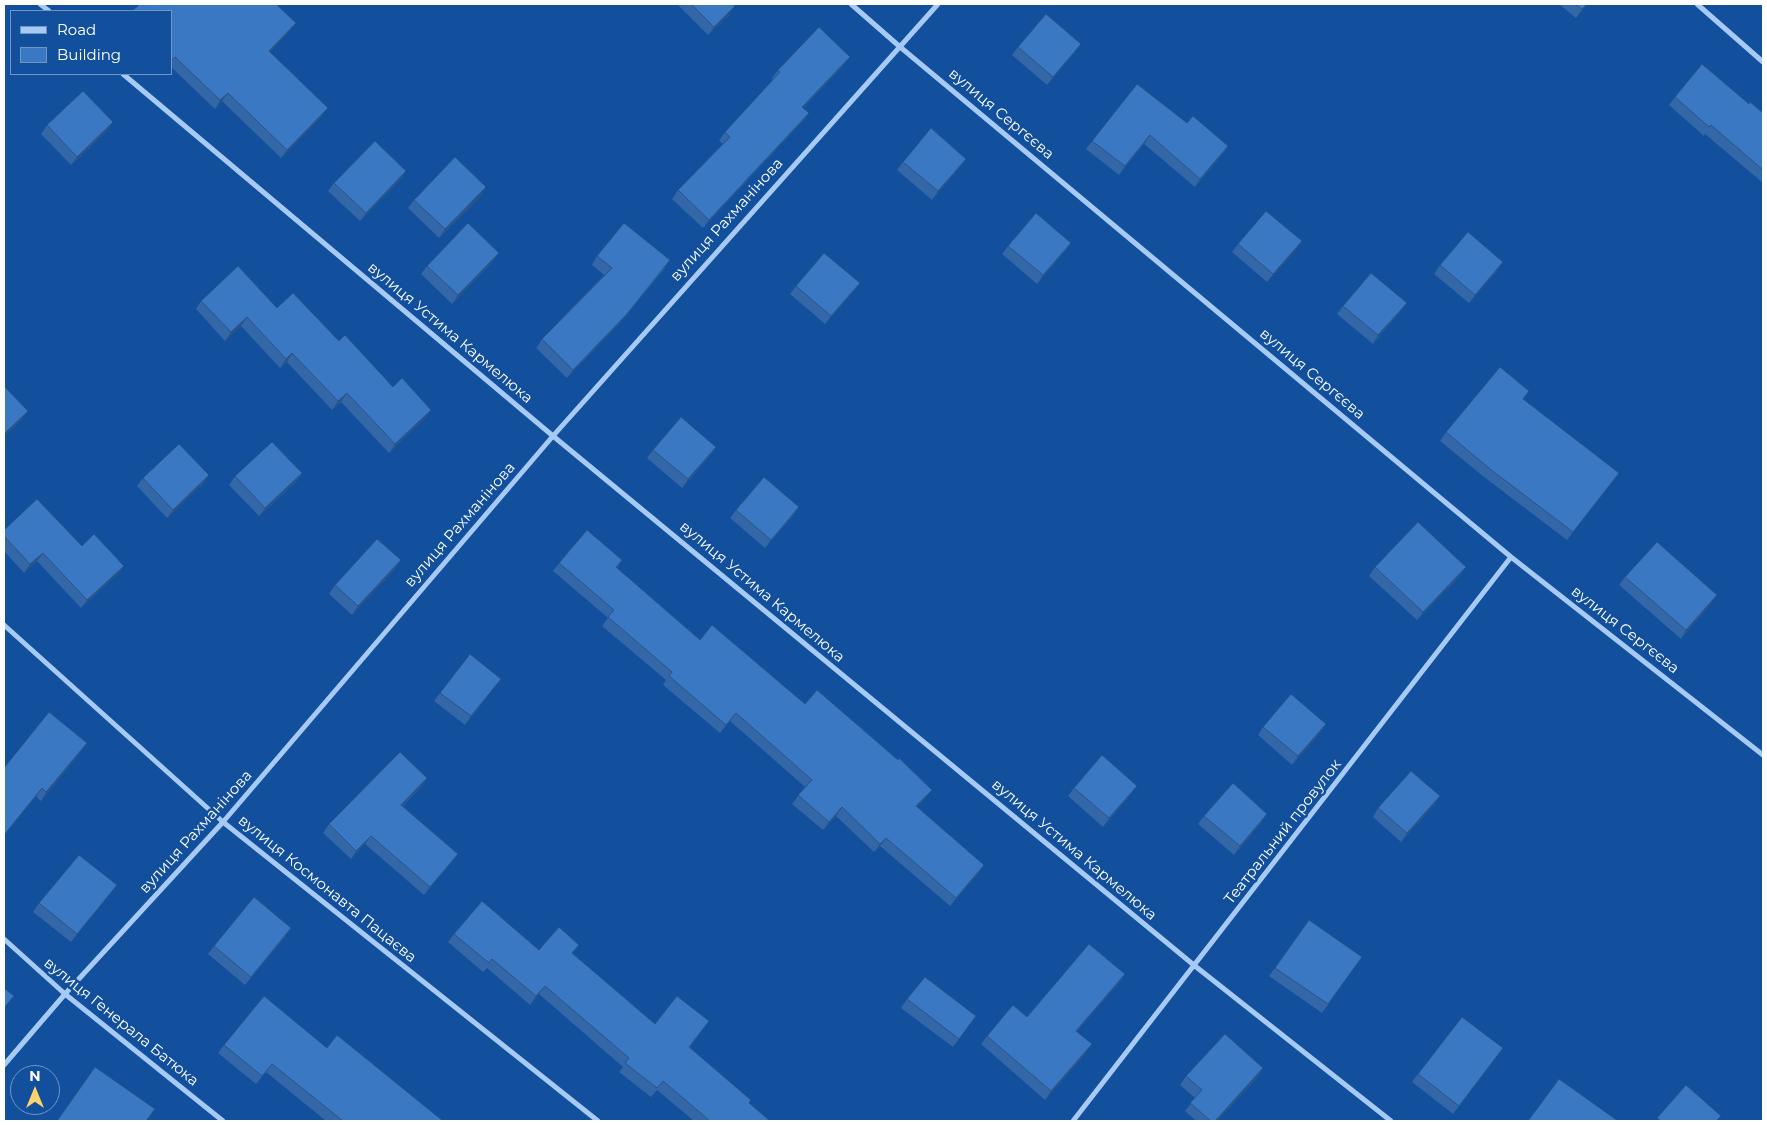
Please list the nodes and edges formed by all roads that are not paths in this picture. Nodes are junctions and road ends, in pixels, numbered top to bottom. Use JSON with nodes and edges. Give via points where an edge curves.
{"nodes":[{"id":1,"x":851,"y":4,"type":"edge"},
{"id":2,"x":938,"y":4,"type":"edge"},
{"id":3,"x":1697,"y":4,"type":"edge"},
{"id":4,"x":899,"y":46,"type":"junction"},
{"id":5,"x":1763,"y":62,"type":"edge"},
{"id":6,"x":124,"y":75,"type":"edge"},
{"id":7,"x":553,"y":436,"type":"junction"},
{"id":8,"x":1511,"y":557,"type":"junction"},
{"id":9,"x":4,"y":626,"type":"edge"},
{"id":10,"x":1763,"y":755,"type":"edge"},
{"id":11,"x":223,"y":822,"type":"junction"},
{"id":12,"x":4,"y":940,"type":"edge"},
{"id":13,"x":1194,"y":966,"type":"junction"},
{"id":14,"x":65,"y":994,"type":"junction"},
{"id":15,"x":4,"y":1065,"type":"edge"},
{"id":16,"x":223,"y":1121,"type":"edge"},
{"id":17,"x":598,"y":1121,"type":"edge"},
{"id":18,"x":1073,"y":1121,"type":"edge"},
{"id":19,"x":1391,"y":1121,"type":"edge"}],
"edges":[{"from":1,"to":4,"type":"street","name":"вулиця Сергєєва"},
{"from":2,"to":4,"type":"street","name":"вулиця Рахманінова"},
{"from":3,"to":5,"type":"street"},
{"from":4,"to":7,"type":"street","name":"вулиця Рахманінова"},
{"from":4,"to":8,"type":"street","name":"вулиця Сергєєва"},
{"from":6,"to":7,"type":"street","name":"вулиця Устима Кармелюка"},
{"from":7,"to":11,"type":"street","name":"вулиця Рахманінова"},
{"from":7,"to":13,"type":"street","name":"вулиця Устима Кармелюка"},
{"from":8,"to":10,"type":"street","name":"вулиця Сергєєва"},
{"from":8,"to":13,"type":"street","name":"Театральний провулок"},
{"from":9,"to":11,"type":"street","name":"вулиця Космонавта Пацаєва"},
{"from":11,"to":14,"type":"street","name":"вулиця Рахманінова"},
{"from":11,"to":17,"type":"street","name":"вулиця Космонавта Пацаєва"},
{"from":12,"to":14,"type":"street","name":"вулиця Генерала Батюка"},
{"from":13,"to":18,"type":"street","name":"Театральний провулок"},
{"from":13,"to":19,"type":"street","name":"вулиця Устима Кармелюка"},
{"from":14,"to":15,"type":"street","name":"вулиця Рахманінова"},
{"from":14,"to":16,"type":"street","name":"вулиця Генерала Батюка"}]}
